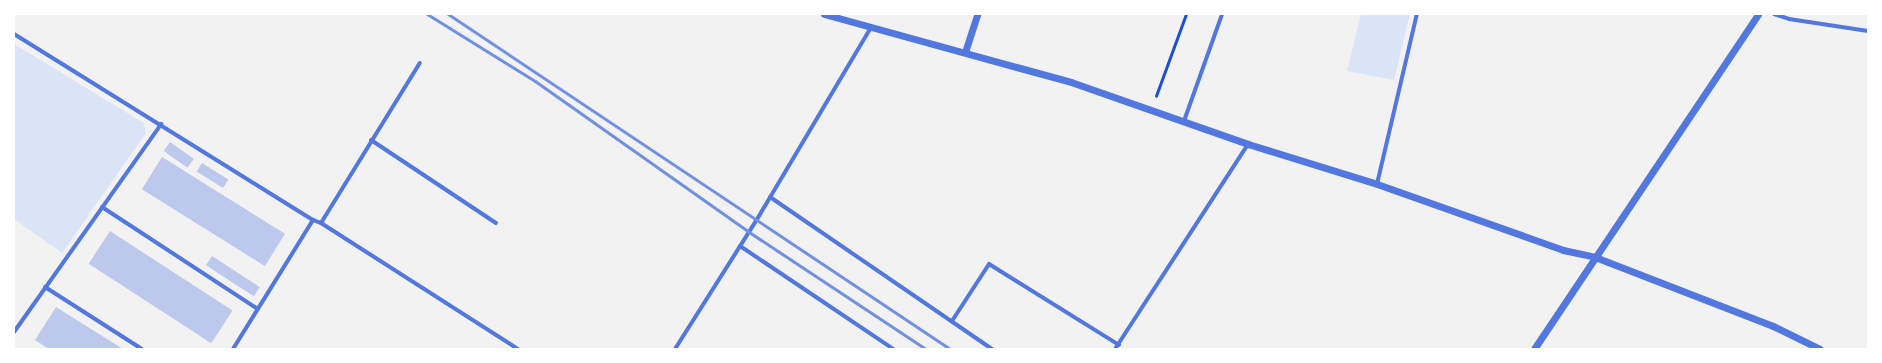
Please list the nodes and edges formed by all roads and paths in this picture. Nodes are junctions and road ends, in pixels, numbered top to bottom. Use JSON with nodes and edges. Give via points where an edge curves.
{"nodes":[{"id":1,"x":824,"y":14,"type":"edge"},
{"id":2,"x":977,"y":14,"type":"edge"},
{"id":3,"x":1186,"y":14,"type":"edge"},
{"id":4,"x":1222,"y":14,"type":"edge"},
{"id":5,"x":1417,"y":14,"type":"edge"},
{"id":6,"x":1758,"y":14,"type":"edge"},
{"id":7,"x":1774,"y":14,"type":"edge"},
{"id":8,"x":871,"y":27,"type":"junction"},
{"id":9,"x":1868,"y":31,"type":"edge"},
{"id":10,"x":14,"y":34,"type":"edge"},
{"id":11,"x":965,"y":52,"type":"junction"},
{"id":12,"x":420,"y":62,"type":"dead end"},
{"id":13,"x":1157,"y":94,"type":"dead end"},
{"id":14,"x":1184,"y":121,"type":"junction"},
{"id":15,"x":162,"y":124,"type":"junction"},
{"id":16,"x":371,"y":140,"type":"junction"},
{"id":17,"x":1248,"y":144,"type":"junction"},
{"id":18,"x":1377,"y":184,"type":"junction"},
{"id":19,"x":770,"y":197,"type":"junction"},
{"id":20,"x":102,"y":207,"type":"junction"},
{"id":21,"x":313,"y":220,"type":"junction"},
{"id":22,"x":321,"y":223,"type":"junction"},
{"id":23,"x":496,"y":223,"type":"dead end"},
{"id":24,"x":740,"y":246,"type":"junction"},
{"id":25,"x":1595,"y":257,"type":"junction"},
{"id":26,"x":45,"y":287,"type":"junction"},
{"id":27,"x":258,"y":309,"type":"junction"},
{"id":28,"x":952,"y":322,"type":"junction"},
{"id":29,"x":14,"y":332,"type":"edge"},
{"id":30,"x":1118,"y":345,"type":"junction"},
{"id":31,"x":142,"y":349,"type":"edge"},
{"id":32,"x":233,"y":349,"type":"edge"},
{"id":33,"x":518,"y":349,"type":"edge"},
{"id":34,"x":675,"y":349,"type":"edge"},
{"id":35,"x":893,"y":349,"type":"edge"},
{"id":36,"x":992,"y":349,"type":"edge"},
{"id":37,"x":1115,"y":349,"type":"edge"},
{"id":38,"x":1534,"y":349,"type":"edge"},
{"id":39,"x":1820,"y":349,"type":"edge"}],
"edges":[{"from":1,"to":8,"type":"street"},
{"from":2,"to":11,"type":"street"},
{"from":3,"to":13,"type":"path"},
{"from":4,"to":14,"type":"street"},
{"from":5,"to":18,"type":"street"},
{"from":6,"to":25,"type":"street"},
{"from":7,"to":9,"type":"street","via":[[1789,19]]},
{"from":8,"to":11,"type":"street"},
{"from":8,"to":19,"type":"street"},
{"from":10,"to":15,"type":"street"},
{"from":11,"to":14,"type":"street","via":[[1071,82]]},
{"from":12,"to":16,"type":"street"},
{"from":14,"to":17,"type":"street"},
{"from":15,"to":20,"type":"street"},
{"from":15,"to":21,"type":"street"},
{"from":16,"to":22,"type":"street"},
{"from":16,"to":23,"type":"street"},
{"from":17,"to":18,"type":"street"},
{"from":17,"to":30,"type":"street"},
{"from":18,"to":25,"type":"street","via":[[1563,250]]},
{"from":19,"to":24,"type":"street"},
{"from":19,"to":28,"type":"street"},
{"from":20,"to":26,"type":"street"},
{"from":20,"to":27,"type":"street"},
{"from":21,"to":22,"type":"street"},
{"from":21,"to":27,"type":"street"},
{"from":22,"to":33,"type":"street"},
{"from":24,"to":34,"type":"street"},
{"from":24,"to":35,"type":"street"},
{"from":25,"to":38,"type":"street"},
{"from":25,"to":39,"type":"street","via":[[1773,326]]},
{"from":26,"to":29,"type":"street"},
{"from":26,"to":31,"type":"street"},
{"from":27,"to":32,"type":"street"},
{"from":28,"to":30,"type":"street","via":[[989,264]]},
{"from":28,"to":36,"type":"street"},
{"from":30,"to":37,"type":"street"}]}
